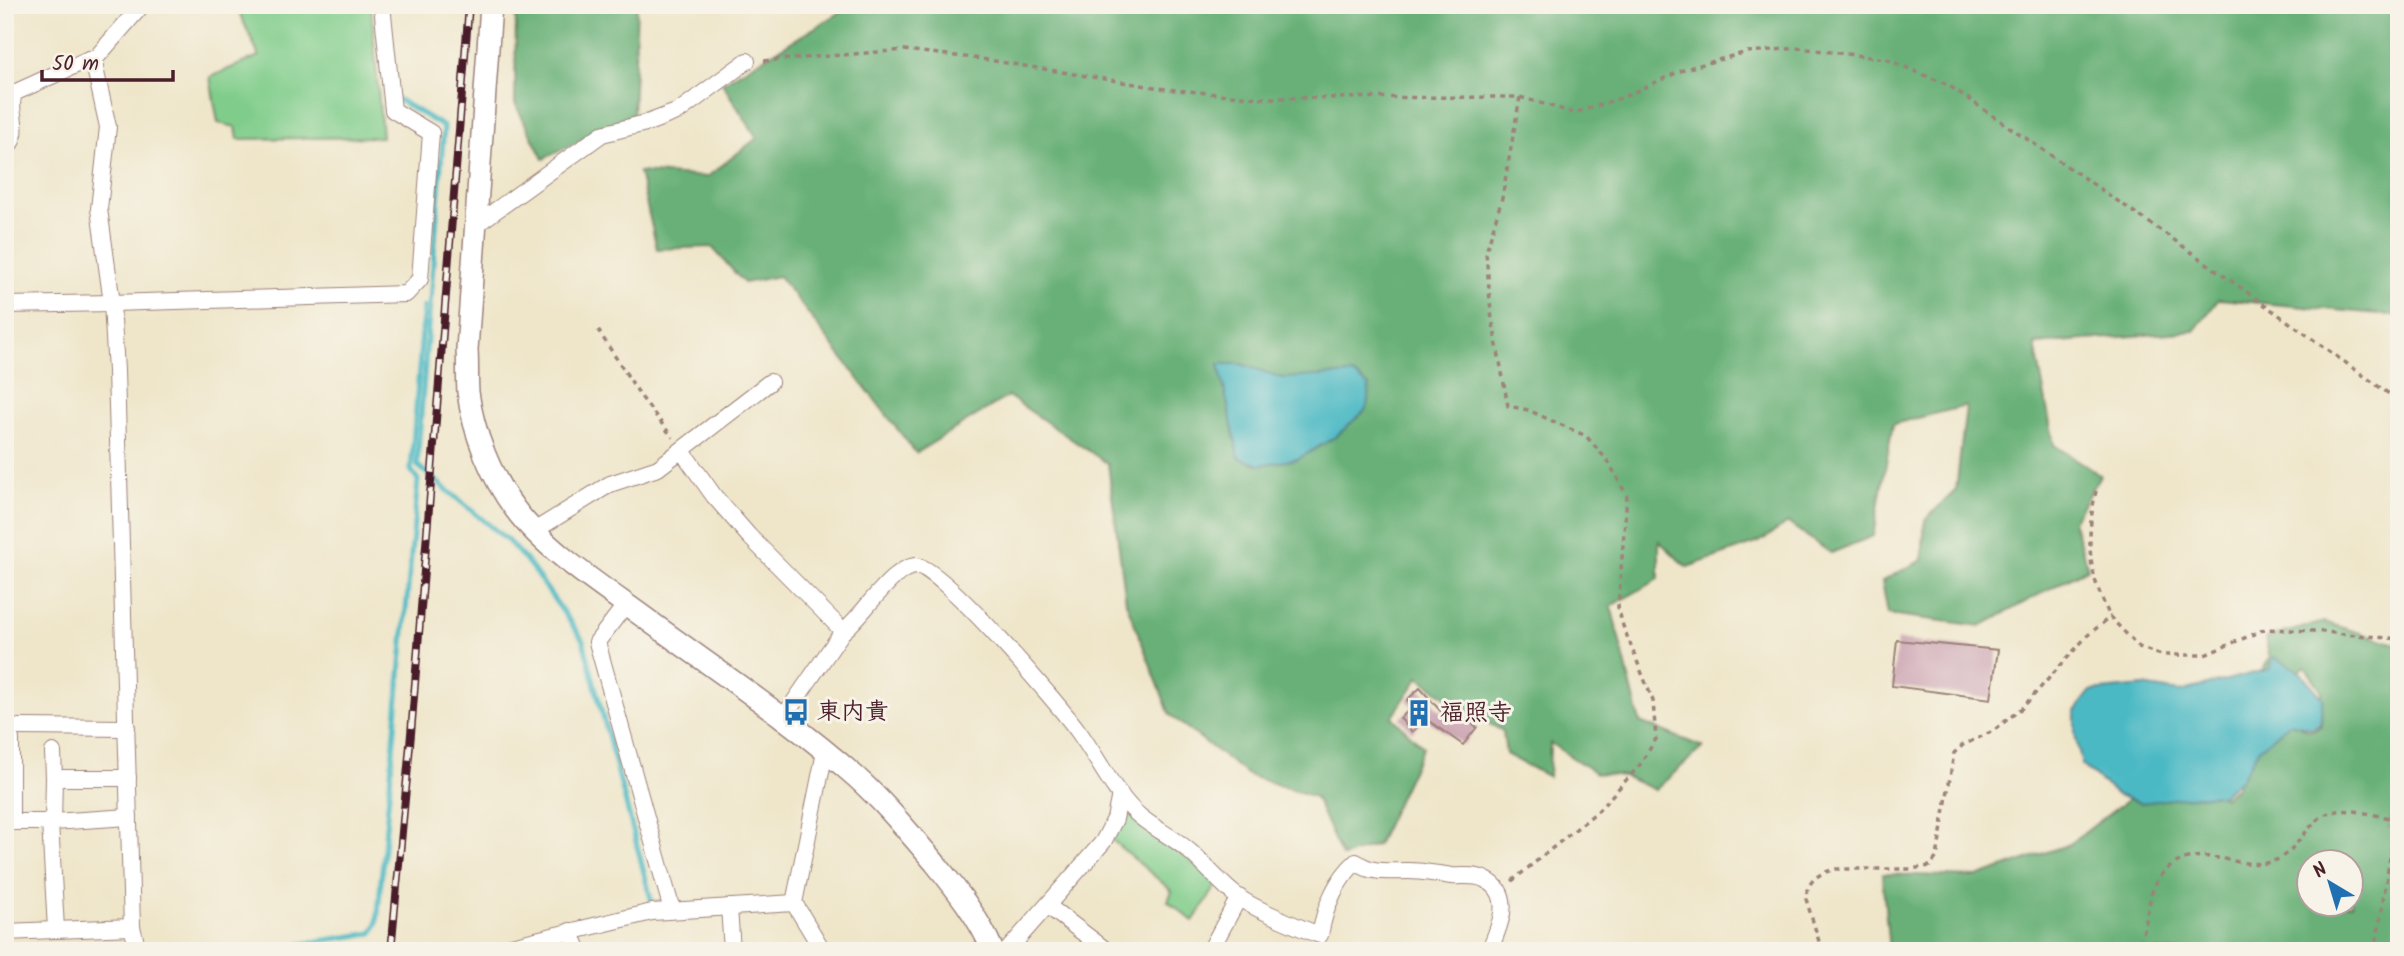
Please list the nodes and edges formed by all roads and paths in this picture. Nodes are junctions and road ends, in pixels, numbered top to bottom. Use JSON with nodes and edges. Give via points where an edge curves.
{"nodes":[{"id":1,"x":142,"y":5,"type":"edge"},
{"id":2,"x":382,"y":5,"type":"edge"},
{"id":3,"x":491,"y":5,"type":"edge"},
{"id":4,"x":95,"y":60,"type":"junction"},
{"id":5,"x":747,"y":61,"type":"joint"},
{"id":6,"x":1520,"y":97,"type":"junction"},
{"id":7,"x":5,"y":150,"type":"edge"},
{"id":8,"x":477,"y":224,"type":"junction"},
{"id":9,"x":112,"y":303,"type":"junction"},
{"id":10,"x":5,"y":305,"type":"edge"},
{"id":11,"x":598,"y":330,"type":"dead end"},
{"id":12,"x":770,"y":382,"type":"dead end"},
{"id":13,"x":2399,"y":401,"type":"edge"},
{"id":14,"x":682,"y":451,"type":"junction"},
{"id":15,"x":2096,"y":491,"type":"dead end"},
{"id":16,"x":534,"y":531,"type":"junction"},
{"id":17,"x":626,"y":604,"type":"junction"},
{"id":18,"x":2110,"y":617,"type":"junction"},
{"id":19,"x":843,"y":631,"type":"junction"},
{"id":20,"x":2399,"y":639,"type":"edge"},
{"id":21,"x":783,"y":718,"type":"junction"},
{"id":22,"x":127,"y":728,"type":"junction"},
{"id":23,"x":53,"y":752,"type":"dead end"},
{"id":24,"x":825,"y":752,"type":"junction"},
{"id":25,"x":54,"y":778,"type":"junction"},
{"id":26,"x":128,"y":778,"type":"junction"},
{"id":27,"x":1120,"y":794,"type":"junction"},
{"id":28,"x":2399,"y":801,"type":"edge"},
{"id":29,"x":129,"y":817,"type":"junction"},
{"id":30,"x":2395,"y":819,"type":"junction"},
{"id":31,"x":8,"y":822,"type":"edge"},
{"id":32,"x":52,"y":822,"type":"junction"},
{"id":33,"x":1500,"y":891,"type":"junction"},
{"id":34,"x":1239,"y":897,"type":"junction"},
{"id":35,"x":794,"y":902,"type":"junction"},
{"id":36,"x":1048,"y":905,"type":"junction"},
{"id":37,"x":729,"y":908,"type":"junction"},
{"id":38,"x":672,"y":910,"type":"junction"},
{"id":39,"x":132,"y":927,"type":"junction"},
{"id":40,"x":57,"y":929,"type":"junction"},
{"id":41,"x":570,"y":931,"type":"junction"},
{"id":42,"x":5,"y":932,"type":"edge"},
{"id":43,"x":138,"y":951,"type":"edge"},
{"id":44,"x":491,"y":951,"type":"edge"},
{"id":45,"x":579,"y":951,"type":"edge"},
{"id":46,"x":732,"y":951,"type":"edge"},
{"id":47,"x":823,"y":951,"type":"edge"},
{"id":48,"x":993,"y":951,"type":"edge"},
{"id":49,"x":1007,"y":951,"type":"edge"},
{"id":50,"x":1107,"y":951,"type":"edge"},
{"id":51,"x":1210,"y":951,"type":"edge"},
{"id":52,"x":1489,"y":951,"type":"edge"},
{"id":53,"x":1822,"y":951,"type":"edge"},
{"id":54,"x":2134,"y":951,"type":"edge"},
{"id":55,"x":2375,"y":951,"type":"edge"}],
"edges":[{"from":1,"to":4,"type":"street"},
{"from":2,"to":9,"type":"street","via":[[393,110],[431,133],[420,279],[406,294]]},
{"from":3,"to":8,"type":"street"},
{"from":4,"to":7,"type":"street","via":[[89,58],[14,93],[14,138]]},
{"from":4,"to":9,"type":"street","via":[[108,127],[99,209]]},
{"from":5,"to":6,"type":"path","via":[[905,50],[1166,89],[1261,98]]},
{"from":5,"to":8,"type":"street","via":[[679,111],[602,134]]},
{"from":6,"to":13,"type":"path","via":[[1574,113],[1685,69],[1747,52],[1800,48],[1886,59],[1948,85]]},
{"from":6,"to":33,"type":"path","via":[[1502,198],[1486,252],[1491,313],[1508,406],[1586,436],[1608,461],[1627,496],[1618,607],[1653,701],[1656,739],[1639,766],[1598,811]]},
{"from":8,"to":16,"type":"street","via":[[468,391],[499,484]]},
{"from":9,"to":10,"type":"street"},
{"from":9,"to":22,"type":"street"},
{"from":11,"to":14,"type":"path"},
{"from":12,"to":14,"type":"street"},
{"from":14,"to":16,"type":"street","via":[[658,468],[610,484]]},
{"from":14,"to":19,"type":"street","via":[[749,536]]},
{"from":15,"to":18,"type":"path","via":[[2093,574]]},
{"from":16,"to":17,"type":"street"},
{"from":17,"to":21,"type":"street"},
{"from":17,"to":38,"type":"street","via":[[597,642]]},
{"from":18,"to":20,"type":"path","via":[[2139,647],[2161,655],[2205,655],[2265,629]]},
{"from":18,"to":53,"type":"path","via":[[2022,707],[1993,731],[1954,753],[1937,857],[1930,866],[1836,869],[1811,881],[1806,899]]},
{"from":19,"to":21,"type":"street"},
{"from":19,"to":27,"type":"street","via":[[896,576],[911,566],[923,567],[946,584],[1030,672],[1079,732]]},
{"from":21,"to":24,"type":"street"},
{"from":22,"to":26,"type":"street"},
{"from":22,"to":31,"type":"street","via":[[15,733]]},
{"from":23,"to":25,"type":"street"},
{"from":24,"to":35,"type":"street"},
{"from":24,"to":48,"type":"street","via":[[858,779],[922,848],[969,908]]},
{"from":25,"to":26,"type":"street"},
{"from":25,"to":32,"type":"street"},
{"from":26,"to":29,"type":"street"},
{"from":27,"to":34,"type":"street","via":[[1136,813],[1186,848]]},
{"from":27,"to":36,"type":"street","via":[[1115,819],[1103,842]]},
{"from":28,"to":30,"type":"path"},
{"from":29,"to":32,"type":"street"},
{"from":29,"to":39,"type":"street"},
{"from":30,"to":54,"type":"path","via":[[2336,811],[2321,818],[2275,860],[2258,863],[2201,856],[2175,863],[2158,878]]},
{"from":30,"to":55,"type":"path"},
{"from":31,"to":32,"type":"street"},
{"from":32,"to":40,"type":"street"},
{"from":33,"to":34,"type":"street","via":[[1485,879],[1387,873],[1365,869],[1356,862],[1343,873],[1327,904],[1320,935]]},
{"from":33,"to":52,"type":"street","via":[[1502,922]]},
{"from":34,"to":51,"type":"street"},
{"from":35,"to":37,"type":"street"},
{"from":35,"to":47,"type":"street"},
{"from":36,"to":49,"type":"street"},
{"from":36,"to":50,"type":"street"},
{"from":37,"to":38,"type":"street"},
{"from":37,"to":46,"type":"street"},
{"from":38,"to":41,"type":"street"},
{"from":39,"to":40,"type":"street"},
{"from":39,"to":43,"type":"street"},
{"from":40,"to":42,"type":"street"},
{"from":41,"to":44,"type":"street"},
{"from":41,"to":45,"type":"street"}]}
